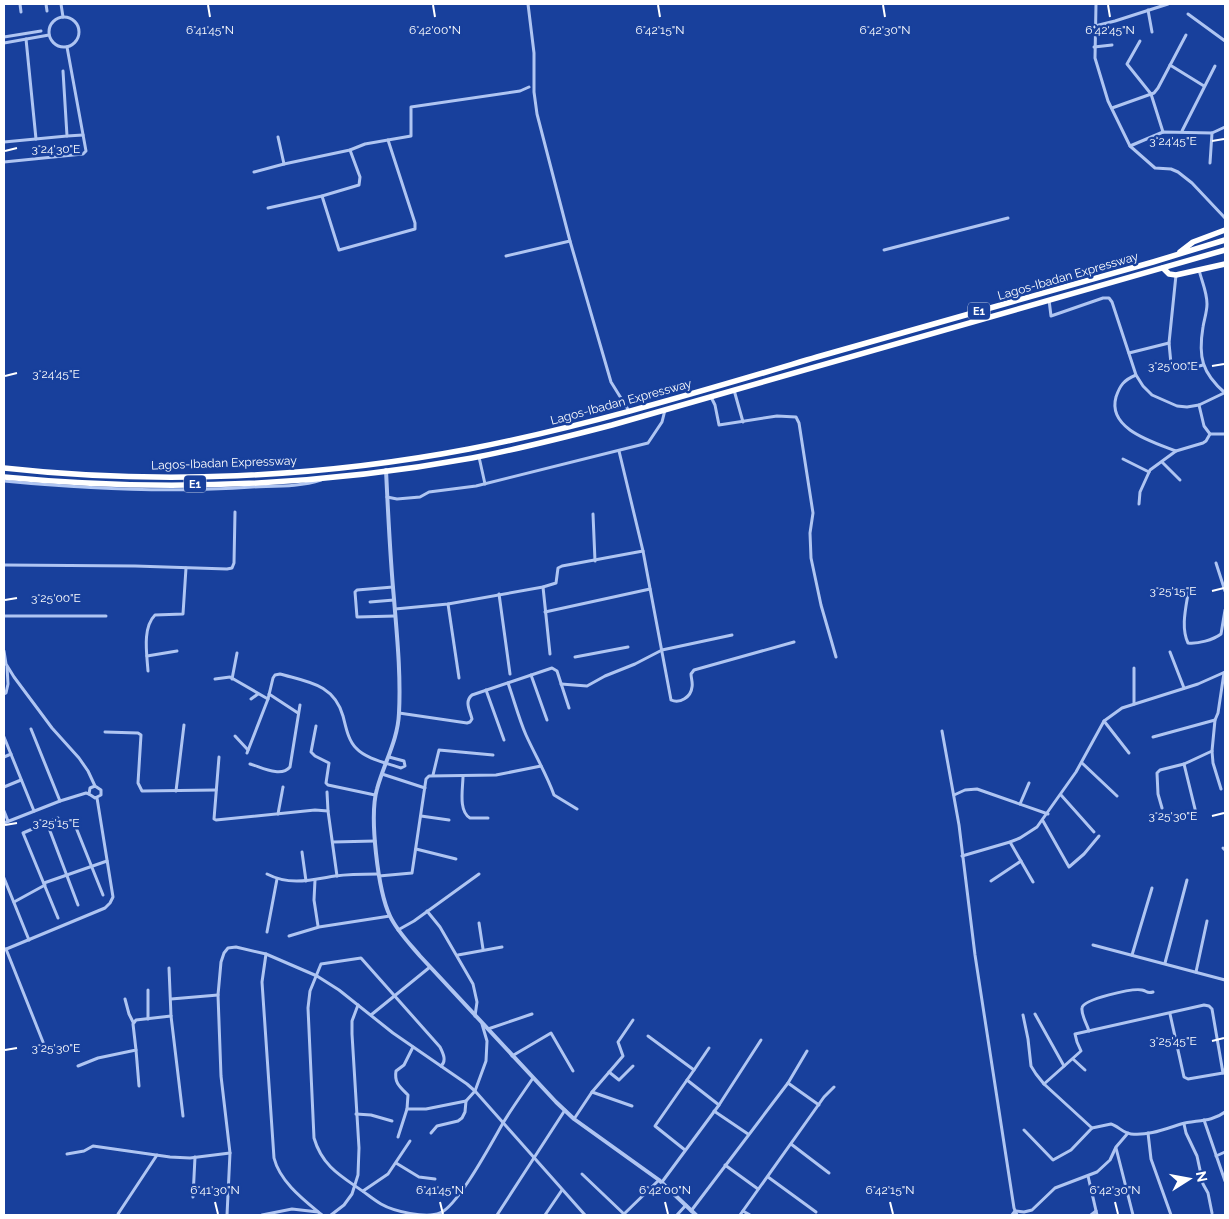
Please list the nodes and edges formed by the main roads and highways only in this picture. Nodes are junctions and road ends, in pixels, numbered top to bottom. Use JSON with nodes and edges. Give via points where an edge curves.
{"nodes":[{"id":1,"x":1225,"y":229,"type":"edge"},
{"id":2,"x":1225,"y":240,"type":"edge"},
{"id":3,"x":1225,"y":250,"type":"edge"},
{"id":4,"x":1179,"y":254,"type":"junction"},
{"id":5,"x":1225,"y":264,"type":"edge"},
{"id":6,"x":1163,"y":268,"type":"junction"},
{"id":7,"x":4,"y":468,"type":"edge"},
{"id":8,"x":4,"y":479,"type":"edge"}],
"edges":[{"from":1,"to":4,"type":"highway","via":[[1193,242]]},
{"from":2,"to":4,"type":"highway","name":"Lagos-Ibadan Expressway","number":"E1"},
{"from":3,"to":6,"type":"highway","name":"Lagos-Ibadan Expressway","number":"E1"},
{"from":4,"to":7,"type":"highway","name":"Lagos-Ibadan Expressway","number":"E1","via":[[610,417],[469,449],[390,461],[269,473],[157,476]]},
{"from":5,"to":6,"type":"highway","via":[[1176,275]]},
{"from":6,"to":8,"type":"highway","name":"Lagos-Ibadan Expressway","number":"E1","via":[[612,425],[479,456],[386,471],[223,484],[110,484]]}]}
